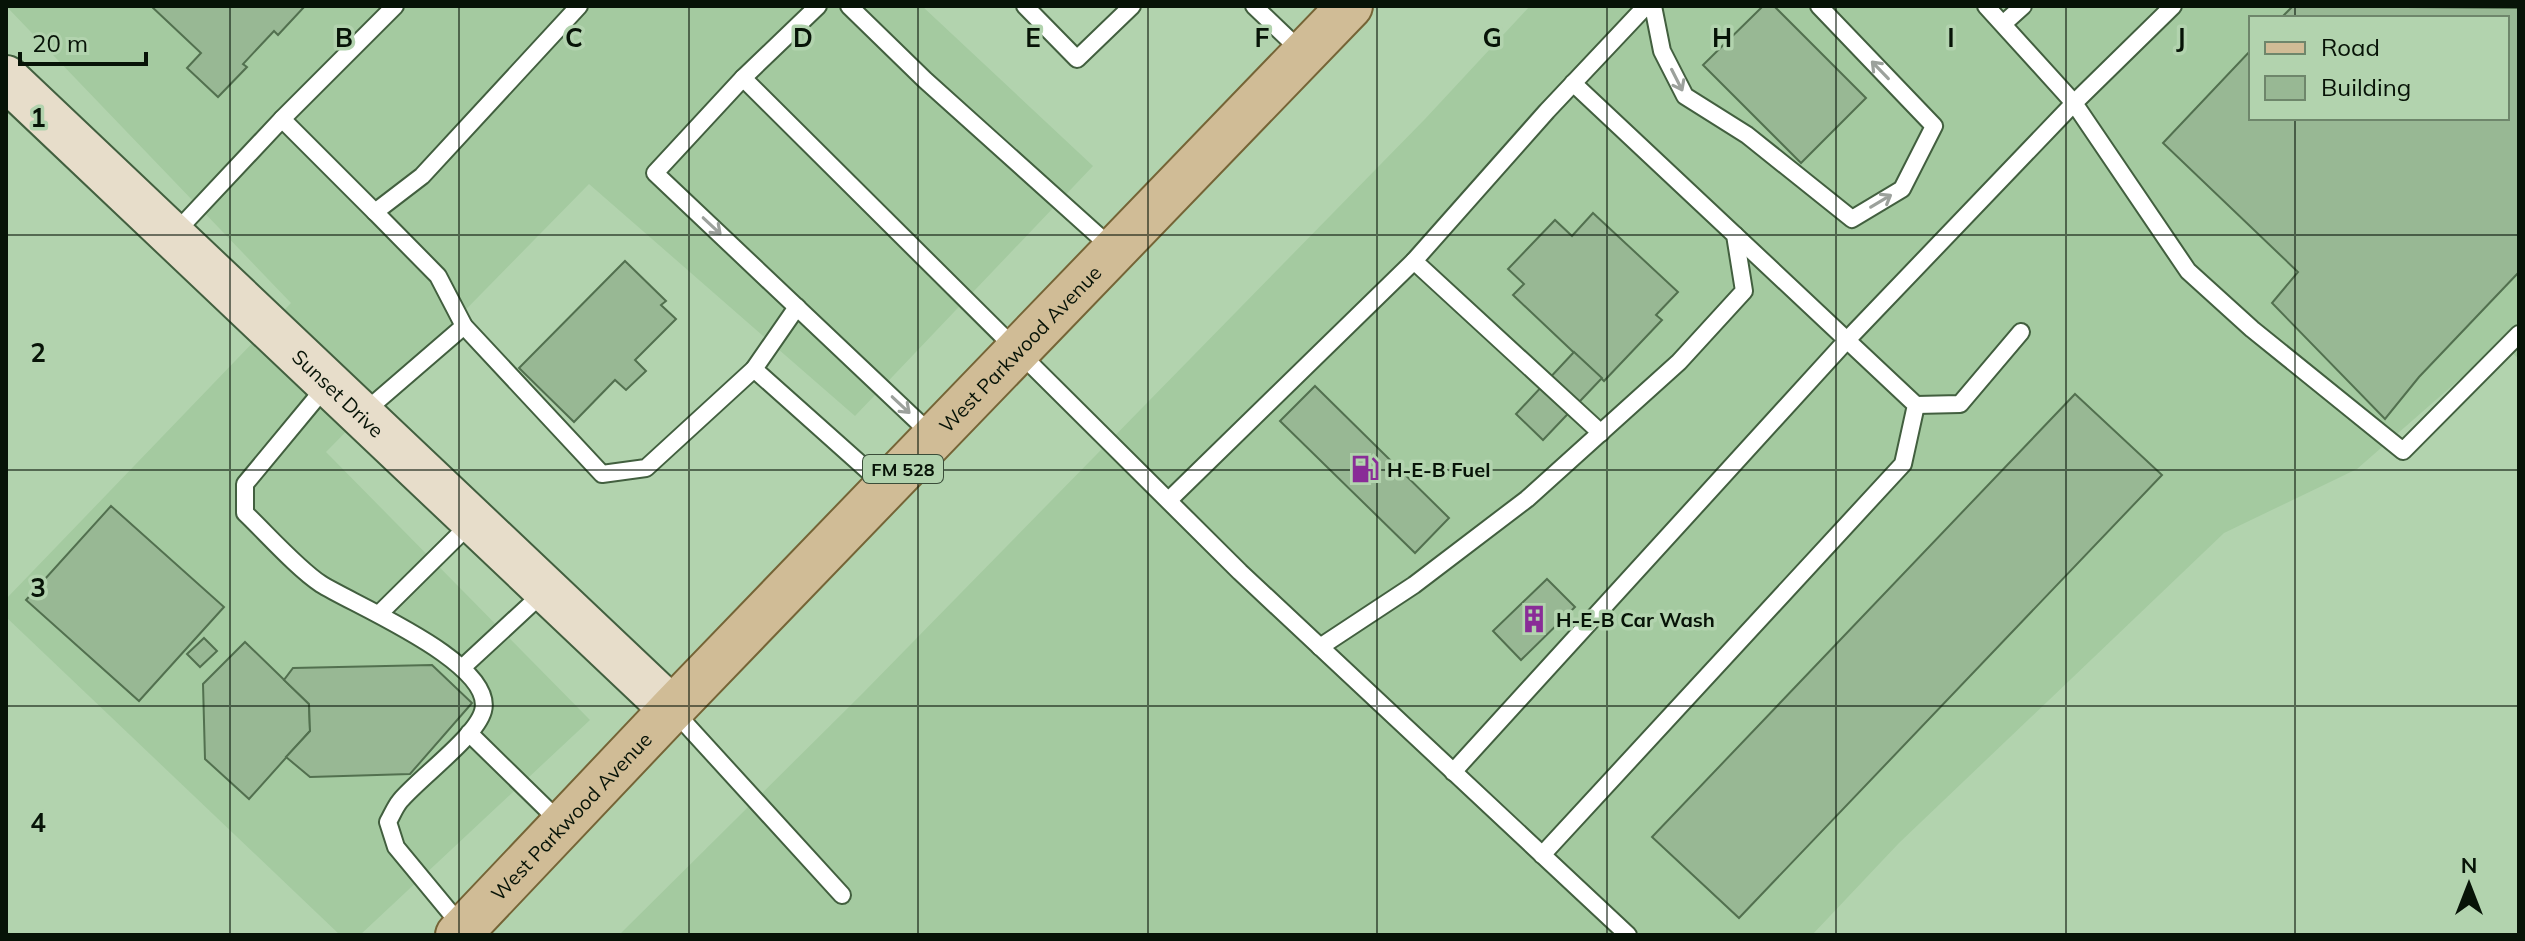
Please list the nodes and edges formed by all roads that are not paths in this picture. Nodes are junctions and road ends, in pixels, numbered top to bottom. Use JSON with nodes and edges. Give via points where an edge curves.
{"nodes":[{"id":1,"x":395,"y":6,"type":"edge"},
{"id":2,"x":579,"y":6,"type":"edge"},
{"id":3,"x":818,"y":6,"type":"edge"},
{"id":4,"x":849,"y":6,"type":"edge"},
{"id":5,"x":1025,"y":6,"type":"edge"},
{"id":6,"x":1132,"y":6,"type":"edge"},
{"id":7,"x":1254,"y":6,"type":"edge"},
{"id":8,"x":1350,"y":6,"type":"edge"},
{"id":9,"x":1646,"y":6,"type":"edge"},
{"id":10,"x":1653,"y":6,"type":"edge"},
{"id":11,"x":1819,"y":6,"type":"edge"},
{"id":12,"x":1986,"y":6,"type":"edge"},
{"id":13,"x":2023,"y":6,"type":"edge"},
{"id":14,"x":2173,"y":6,"type":"edge"},
{"id":15,"x":2003,"y":24,"type":"junction"},
{"id":16,"x":1304,"y":54,"type":"junction"},
{"id":17,"x":743,"y":78,"type":"junction"},
{"id":18,"x":1573,"y":83,"type":"junction"},
{"id":19,"x":10,"y":90,"type":"edge"},
{"id":20,"x":2074,"y":103,"type":"junction"},
{"id":21,"x":282,"y":119,"type":"junction"},
{"id":22,"x":375,"y":212,"type":"junction"},
{"id":23,"x":172,"y":235,"type":"junction"},
{"id":24,"x":1735,"y":235,"type":"junction"},
{"id":25,"x":1114,"y":250,"type":"junction"},
{"id":26,"x":1414,"y":261,"type":"junction"},
{"id":27,"x":797,"y":307,"type":"junction"},
{"id":28,"x":464,"y":326,"type":"junction"},
{"id":29,"x":2021,"y":332,"type":"dead end"},
{"id":30,"x":2519,"y":334,"type":"edge"},
{"id":31,"x":1847,"y":340,"type":"junction"},
{"id":32,"x":1019,"y":349,"type":"junction"},
{"id":33,"x":754,"y":369,"type":"junction"},
{"id":34,"x":328,"y":383,"type":"junction"},
{"id":35,"x":1916,"y":405,"type":"junction"},
{"id":36,"x":361,"y":415,"type":"junction"},
{"id":37,"x":1601,"y":433,"type":"junction"},
{"id":38,"x":934,"y":437,"type":"junction"},
{"id":39,"x":886,"y":487,"type":"junction"},
{"id":40,"x":1169,"y":500,"type":"junction"},
{"id":41,"x":473,"y":521,"type":"junction"},
{"id":42,"x":546,"y":590,"type":"junction"},
{"id":43,"x":379,"y":614,"type":"junction"},
{"id":44,"x":1320,"y":647,"type":"junction"},
{"id":45,"x":463,"y":667,"type":"junction"},
{"id":46,"x":672,"y":709,"type":"junction"},
{"id":47,"x":469,"y":733,"type":"junction"},
{"id":48,"x":1453,"y":772,"type":"junction"},
{"id":49,"x":562,"y":825,"type":"junction"},
{"id":50,"x":1542,"y":855,"type":"junction"},
{"id":51,"x":842,"y":895,"type":"dead end"},
{"id":52,"x":461,"y":932,"type":"edge"},
{"id":53,"x":1628,"y":935,"type":"edge"}],
"edges":[{"from":1,"to":21,"type":"lane"},
{"from":2,"to":22,"type":"lane","via":[[422,176]]},
{"from":3,"to":17,"type":"lane"},
{"from":4,"to":25,"type":"lane"},
{"from":5,"to":6,"type":"lane","via":[[1077,59]]},
{"from":7,"to":16,"type":"lane"},
{"from":8,"to":16,"type":"main road","name":"West Parkwood Avenue","number":"FM 528"},
{"from":9,"to":18,"type":"lane"},
{"from":10,"to":11,"type":"lane","one_way":true,"via":[[1662,51],[1685,96],[1747,135],[1852,219],[1902,189],[1934,126]]},
{"from":12,"to":15,"type":"lane"},
{"from":13,"to":15,"type":"lane"},
{"from":14,"to":20,"type":"lane"},
{"from":15,"to":20,"type":"lane"},
{"from":16,"to":25,"type":"main road","name":"West Parkwood Avenue","number":"FM 528"},
{"from":17,"to":27,"type":"lane","one_way":true,"via":[[655,173]]},
{"from":17,"to":32,"type":"lane"},
{"from":18,"to":24,"type":"lane"},
{"from":18,"to":26,"type":"lane"},
{"from":19,"to":23,"type":"street","name":"Sunset Drive"},
{"from":20,"to":30,"type":"lane","via":[[2188,271],[2403,451]]},
{"from":20,"to":31,"type":"lane"},
{"from":21,"to":22,"type":"lane"},
{"from":21,"to":23,"type":"lane"},
{"from":22,"to":28,"type":"lane","via":[[438,276]]},
{"from":23,"to":34,"type":"street","name":"Sunset Drive"},
{"from":24,"to":31,"type":"lane"},
{"from":24,"to":37,"type":"lane","via":[[1744,291],[1679,362]]},
{"from":25,"to":32,"type":"main road","name":"West Parkwood Avenue","number":"FM 528"},
{"from":26,"to":37,"type":"lane"},
{"from":26,"to":40,"type":"lane"},
{"from":27,"to":33,"type":"lane"},
{"from":27,"to":38,"type":"lane","one_way":true},
{"from":28,"to":33,"type":"lane","via":[[602,474],[646,468]]},
{"from":28,"to":36,"type":"lane"},
{"from":29,"to":35,"type":"lane","via":[[1960,404]]},
{"from":31,"to":35,"type":"lane"},
{"from":31,"to":48,"type":"lane"},
{"from":32,"to":38,"type":"main road","name":"West Parkwood Avenue","number":"FM 528"},
{"from":32,"to":40,"type":"lane"},
{"from":33,"to":39,"type":"lane"},
{"from":34,"to":36,"type":"street","name":"Sunset Drive"},
{"from":34,"to":43,"type":"lane","via":[[245,484],[245,513],[319,583]]},
{"from":35,"to":50,"type":"lane","via":[[1903,464]]},
{"from":36,"to":41,"type":"street","name":"Sunset Drive"},
{"from":37,"to":44,"type":"lane","via":[[1527,499],[1414,585]]},
{"from":38,"to":39,"type":"main road","name":"West Parkwood Avenue","number":"FM 528"},
{"from":39,"to":46,"type":"main road","name":"West Parkwood Avenue","number":"FM 528"},
{"from":40,"to":44,"type":"lane"},
{"from":41,"to":42,"type":"street","name":"Sunset Drive"},
{"from":41,"to":43,"type":"lane"},
{"from":42,"to":45,"type":"lane"},
{"from":42,"to":46,"type":"street","name":"Sunset Drive"},
{"from":43,"to":45,"type":"lane"},
{"from":44,"to":48,"type":"lane"},
{"from":45,"to":47,"type":"lane","via":[[480,690],[484,709]]},
{"from":46,"to":49,"type":"main road","name":"West Parkwood Avenue","number":"FM 528"},
{"from":46,"to":51,"type":"lane"},
{"from":47,"to":49,"type":"lane"},
{"from":47,"to":52,"type":"lane","via":[[398,803],[388,822],[396,847]]},
{"from":48,"to":50,"type":"lane"},
{"from":49,"to":52,"type":"main road","name":"West Parkwood Avenue","number":"FM 528"},
{"from":50,"to":53,"type":"lane"}]}
